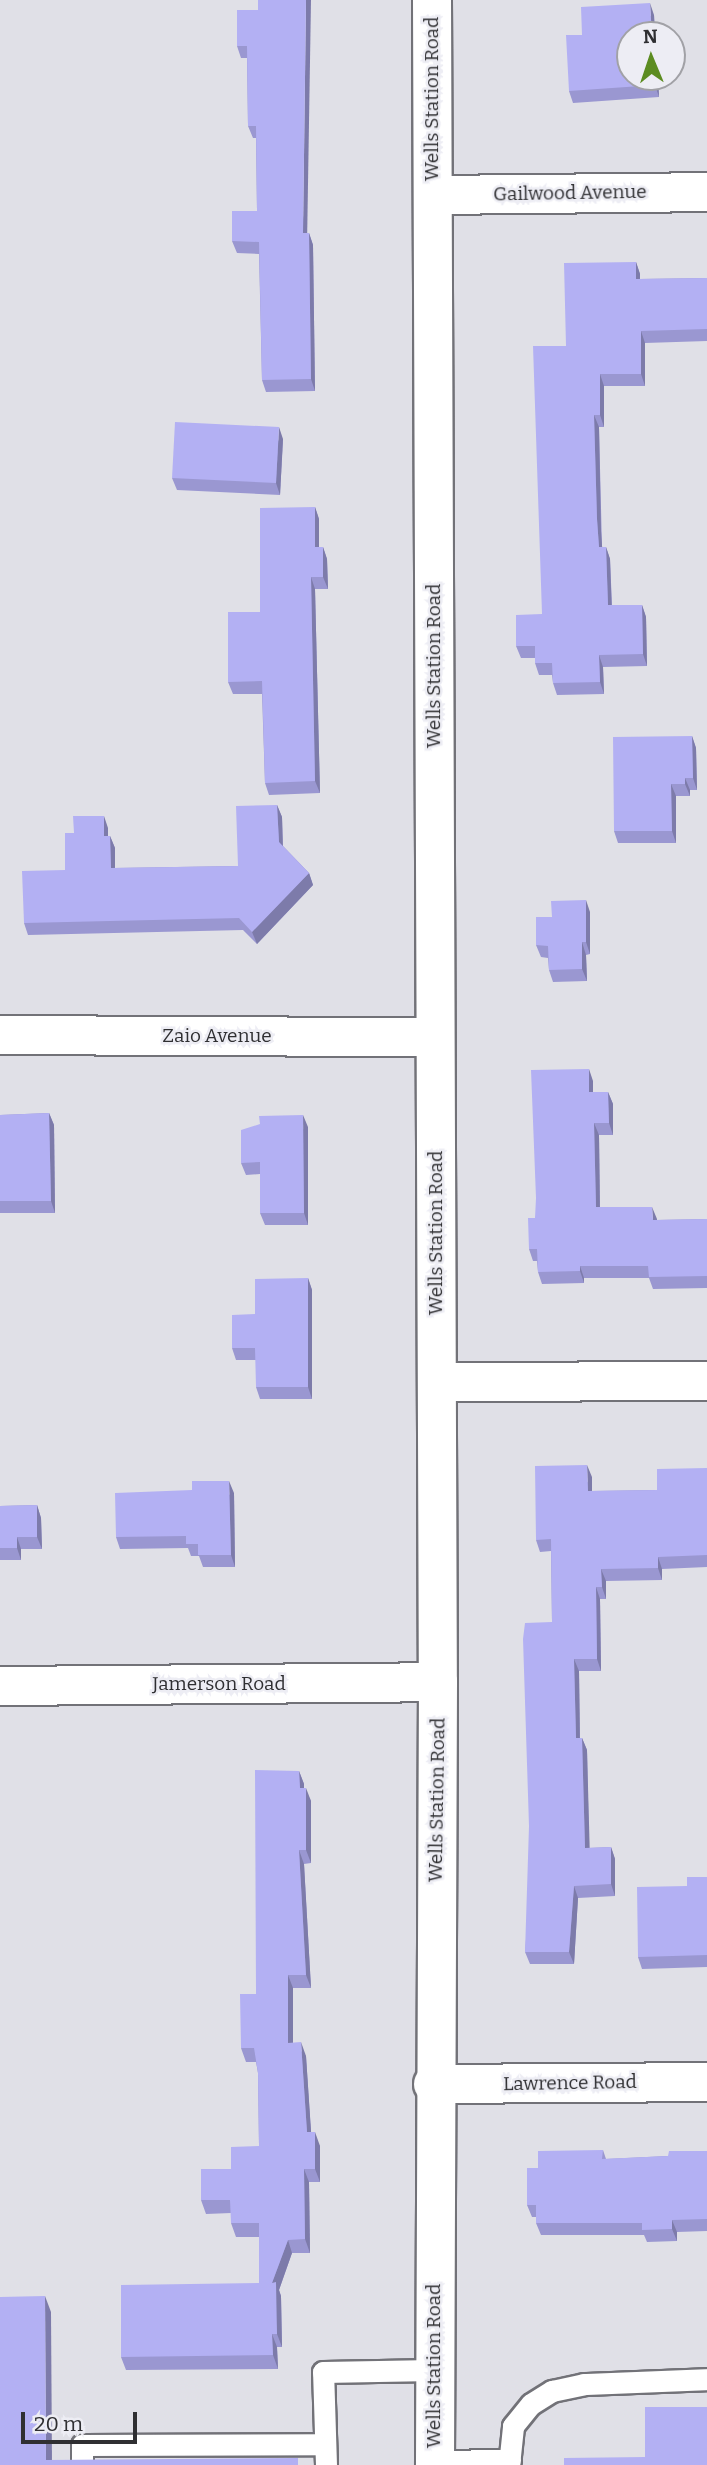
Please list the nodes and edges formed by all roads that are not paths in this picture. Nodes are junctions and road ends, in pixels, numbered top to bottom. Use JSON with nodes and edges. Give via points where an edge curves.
{"nodes":[{"id":1,"x":432,"y":0,"type":"edge"},
{"id":2,"x":707,"y":192,"type":"edge"},
{"id":3,"x":433,"y":195,"type":"junction"},
{"id":4,"x":0,"y":1035,"type":"edge"},
{"id":5,"x":435,"y":1037,"type":"junction"},
{"id":6,"x":707,"y":1381,"type":"edge"},
{"id":7,"x":437,"y":1382,"type":"junction"},
{"id":8,"x":438,"y":1682,"type":"junction"},
{"id":9,"x":0,"y":1686,"type":"edge"},
{"id":10,"x":707,"y":2081,"type":"edge"},
{"id":11,"x":433,"y":2084,"type":"junction"},
{"id":12,"x":433,"y":2370,"type":"junction"},
{"id":13,"x":707,"y":2379,"type":"edge"},
{"id":14,"x":141,"y":2455,"type":"edge"},
{"id":15,"x":202,"y":2455,"type":"edge"},
{"id":16,"x":256,"y":2455,"type":"edge"},
{"id":17,"x":326,"y":2455,"type":"edge"},
{"id":18,"x":435,"y":2463,"type":"edge"},
{"id":19,"x":509,"y":2463,"type":"edge"},
{"id":20,"x":82,"y":2465,"type":"edge"}],
"edges":[{"from":1,"to":3,"type":"street","name":"Wells Station Road"},
{"from":2,"to":3,"type":"street","name":"Gailwood Avenue"},
{"from":3,"to":5,"type":"street","name":"Wells Station Road"},
{"from":4,"to":5,"type":"street","name":"Zaio Avenue"},
{"from":5,"to":7,"type":"street","name":"Wells Station Road"},
{"from":6,"to":7,"type":"street"},
{"from":7,"to":8,"type":"street","name":"Wells Station Road"},
{"from":8,"to":9,"type":"street","name":"Jamerson Road"},
{"from":8,"to":11,"type":"street","name":"Wells Station Road"},
{"from":10,"to":11,"type":"street","name":"Lawrence Road"},
{"from":11,"to":12,"type":"street","name":"Wells Station Road"},
{"from":12,"to":17,"type":"lane","via":[[323,2372]]},
{"from":12,"to":18,"type":"street","name":"Wells Station Road"},
{"from":13,"to":19,"type":"lane","via":[[584,2384],[552,2391],[531,2404],[513,2426]]},
{"from":14,"to":15,"type":"lane"},
{"from":14,"to":20,"type":"lane","via":[[82,2445]]},
{"from":15,"to":16,"type":"lane"},
{"from":16,"to":17,"type":"lane"},
{"from":18,"to":19,"type":"lane"}]}
